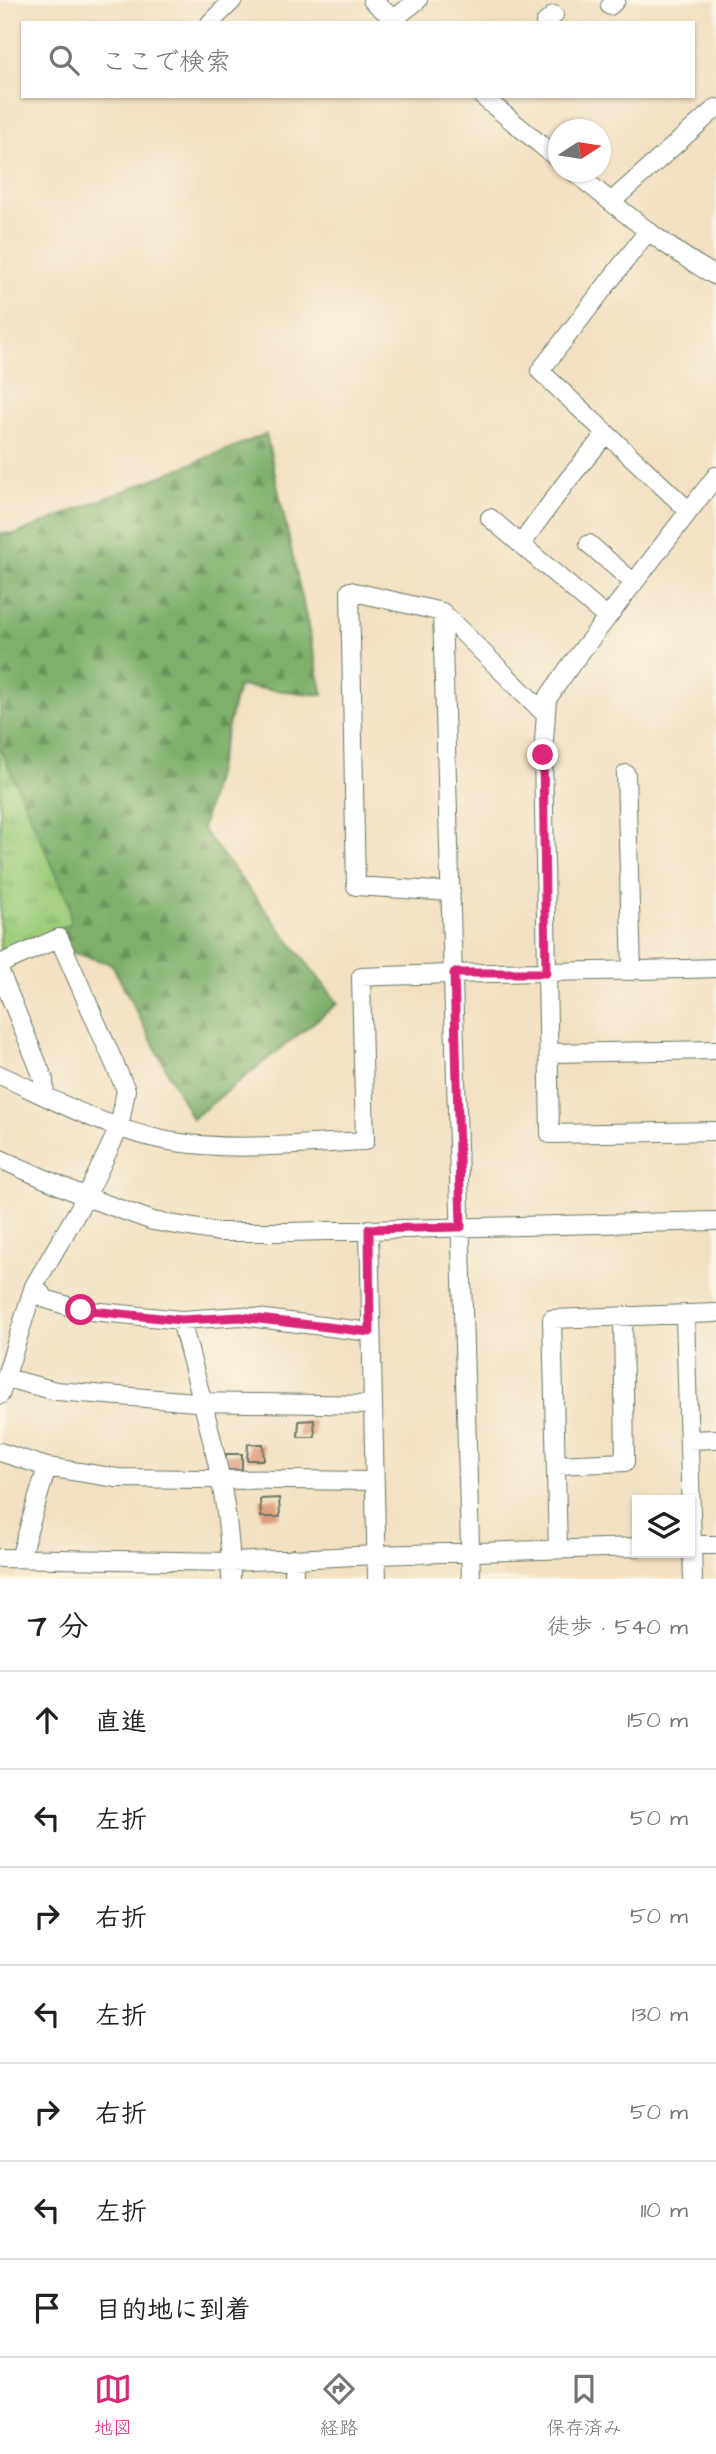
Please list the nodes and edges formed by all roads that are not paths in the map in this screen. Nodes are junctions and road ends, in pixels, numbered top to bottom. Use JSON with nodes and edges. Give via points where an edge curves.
{"nodes":[{"id":1,"x":233,"y":0,"type":"edge"},
{"id":2,"x":372,"y":0,"type":"edge"},
{"id":3,"x":418,"y":0,"type":"edge"},
{"id":4,"x":212,"y":21,"type":"edge"},
{"id":5,"x":396,"y":21,"type":"edge"},
{"id":6,"x":484,"y":98,"type":"edge"},
{"id":7,"x":716,"y":108,"type":"edge"},
{"id":8,"x":548,"y":151,"type":"edge"},
{"id":9,"x":586,"y":182,"type":"edge"},
{"id":10,"x":611,"y":202,"type":"junction"},
{"id":11,"x":648,"y":231,"type":"junction"},
{"id":12,"x":716,"y":276,"type":"edge"},
{"id":13,"x":606,"y":434,"type":"junction"},
{"id":14,"x":716,"y":476,"type":"edge"},
{"id":15,"x":689,"y":511,"type":"junction"},
{"id":16,"x":490,"y":518,"type":"dead end"},
{"id":17,"x":521,"y":544,"type":"junction"},
{"id":18,"x":589,"y":544,"type":"dead end"},
{"id":19,"x":634,"y":583,"type":"junction"},
{"id":20,"x":442,"y":612,"type":"junction"},
{"id":21,"x":607,"y":618,"type":"junction"},
{"id":22,"x":545,"y":714,"type":"junction"},
{"id":23,"x":626,"y":774,"type":"dead end"},
{"id":24,"x":451,"y":892,"type":"junction"},
{"id":25,"x":0,"y":964,"type":"edge"},
{"id":26,"x":716,"y":968,"type":"edge"},
{"id":27,"x":632,"y":971,"type":"junction"},
{"id":28,"x":0,"y":972,"type":"edge"},
{"id":29,"x":454,"y":973,"type":"junction"},
{"id":30,"x":546,"y":973,"type":"junction"},
{"id":31,"x":716,"y":1050,"type":"edge"},
{"id":32,"x":549,"y":1054,"type":"junction"},
{"id":33,"x":0,"y":1075,"type":"edge"},
{"id":34,"x":45,"y":1096,"type":"junction"},
{"id":35,"x":119,"y":1128,"type":"junction"},
{"id":36,"x":716,"y":1131,"type":"edge"},
{"id":37,"x":0,"y":1159,"type":"edge"},
{"id":38,"x":86,"y":1197,"type":"junction"},
{"id":39,"x":716,"y":1222,"type":"edge"},
{"id":40,"x":461,"y":1227,"type":"junction"},
{"id":41,"x":369,"y":1229,"type":"junction"},
{"id":42,"x":34,"y":1286,"type":"junction"},
{"id":43,"x":716,"y":1313,"type":"edge"},
{"id":44,"x":685,"y":1315,"type":"junction"},
{"id":45,"x":623,"y":1316,"type":"junction"},
{"id":46,"x":181,"y":1320,"type":"junction"},
{"id":47,"x":370,"y":1332,"type":"junction"},
{"id":48,"x":3,"y":1386,"type":"edge"},
{"id":49,"x":202,"y":1402,"type":"junction"},
{"id":50,"x":373,"y":1405,"type":"junction"},
{"id":51,"x":716,"y":1439,"type":"edge"},
{"id":52,"x":689,"y":1440,"type":"junction"},
{"id":53,"x":0,"y":1452,"type":"edge"},
{"id":54,"x":556,"y":1465,"type":"junction"},
{"id":55,"x":47,"y":1467,"type":"junction"},
{"id":56,"x":220,"y":1481,"type":"junction"},
{"id":57,"x":374,"y":1481,"type":"junction"},
{"id":58,"x":690,"y":1495,"type":"edge"},
{"id":59,"x":695,"y":1545,"type":"edge"},
{"id":60,"x":716,"y":1545,"type":"edge"},
{"id":61,"x":632,"y":1547,"type":"edge"},
{"id":62,"x":558,"y":1549,"type":"junction"},
{"id":63,"x":470,"y":1551,"type":"junction"},
{"id":64,"x":376,"y":1555,"type":"junction"},
{"id":65,"x":0,"y":1558,"type":"edge"},
{"id":66,"x":20,"y":1558,"type":"junction"},
{"id":67,"x":294,"y":1558,"type":"junction"},
{"id":68,"x":692,"y":1558,"type":"edge"},
{"id":69,"x":231,"y":1570,"type":"edge"},
{"id":70,"x":294,"y":1579,"type":"edge"},
{"id":71,"x":377,"y":1579,"type":"edge"},
{"id":72,"x":471,"y":1579,"type":"edge"},
{"id":73,"x":693,"y":1579,"type":"edge"}],
"edges":[{"from":1,"to":4,"type":"street"},
{"from":2,"to":5,"type":"street"},
{"from":3,"to":5,"type":"street"},
{"from":6,"to":8,"type":"street"},
{"from":7,"to":10,"type":"street"},
{"from":9,"to":10,"type":"street"},
{"from":10,"to":11,"type":"street"},
{"from":11,"to":12,"type":"street"},
{"from":11,"to":13,"type":"street","via":[[540,371]]},
{"from":13,"to":15,"type":"street"},
{"from":13,"to":17,"type":"street"},
{"from":14,"to":15,"type":"street"},
{"from":15,"to":19,"type":"street"},
{"from":16,"to":17,"type":"street"},
{"from":17,"to":21,"type":"street"},
{"from":18,"to":19,"type":"street"},
{"from":19,"to":21,"type":"street"},
{"from":20,"to":22,"type":"street"},
{"from":20,"to":24,"type":"street"},
{"from":20,"to":24,"type":"street","via":[[350,592],[356,886]]},
{"from":21,"to":22,"type":"street","via":[[547,699]]},
{"from":22,"to":30,"type":"street"},
{"from":23,"to":27,"type":"street"},
{"from":24,"to":29,"type":"street"},
{"from":25,"to":35,"type":"street","via":[[59,938],[126,1090]]},
{"from":26,"to":27,"type":"street"},
{"from":27,"to":30,"type":"street"},
{"from":28,"to":34,"type":"street","via":[[44,1080]]},
{"from":29,"to":30,"type":"street"},
{"from":29,"to":35,"type":"street","via":[[361,977],[365,1141],[229,1145],[169,1141]]},
{"from":29,"to":40,"type":"street"},
{"from":30,"to":32,"type":"street"},
{"from":31,"to":32,"type":"street"},
{"from":32,"to":36,"type":"street","via":[[550,1134]]},
{"from":33,"to":34,"type":"street"},
{"from":34,"to":35,"type":"street"},
{"from":35,"to":38,"type":"street"},
{"from":37,"to":38,"type":"street"},
{"from":38,"to":41,"type":"street","via":[[153,1221],[218,1232]]},
{"from":38,"to":42,"type":"street"},
{"from":39,"to":40,"type":"street"},
{"from":40,"to":41,"type":"street"},
{"from":40,"to":63,"type":"street"},
{"from":41,"to":47,"type":"street"},
{"from":42,"to":46,"type":"street","via":[[47,1299],[81,1310]]},
{"from":42,"to":48,"type":"street"},
{"from":43,"to":44,"type":"street"},
{"from":44,"to":45,"type":"street"},
{"from":44,"to":52,"type":"street"},
{"from":45,"to":54,"type":"street","via":[[625,1462]]},
{"from":45,"to":54,"type":"street","via":[[552,1319]]},
{"from":46,"to":47,"type":"street","via":[[241,1317]]},
{"from":46,"to":49,"type":"street"},
{"from":47,"to":50,"type":"street"},
{"from":48,"to":49,"type":"street"},
{"from":49,"to":50,"type":"street"},
{"from":49,"to":56,"type":"street"},
{"from":50,"to":57,"type":"street"},
{"from":51,"to":52,"type":"street"},
{"from":52,"to":58,"type":"street"},
{"from":53,"to":55,"type":"street"},
{"from":54,"to":62,"type":"street"},
{"from":55,"to":56,"type":"street","via":[[117,1478]]},
{"from":55,"to":66,"type":"street"},
{"from":56,"to":57,"type":"street"},
{"from":56,"to":69,"type":"street"},
{"from":57,"to":64,"type":"street"},
{"from":59,"to":60,"type":"street"},
{"from":61,"to":62,"type":"street"},
{"from":62,"to":63,"type":"street"},
{"from":63,"to":64,"type":"street"},
{"from":63,"to":72,"type":"street"},
{"from":64,"to":67,"type":"street"},
{"from":64,"to":71,"type":"street"},
{"from":65,"to":66,"type":"street"},
{"from":66,"to":69,"type":"street"},
{"from":67,"to":69,"type":"street"},
{"from":67,"to":70,"type":"street"},
{"from":68,"to":73,"type":"street"}]}
